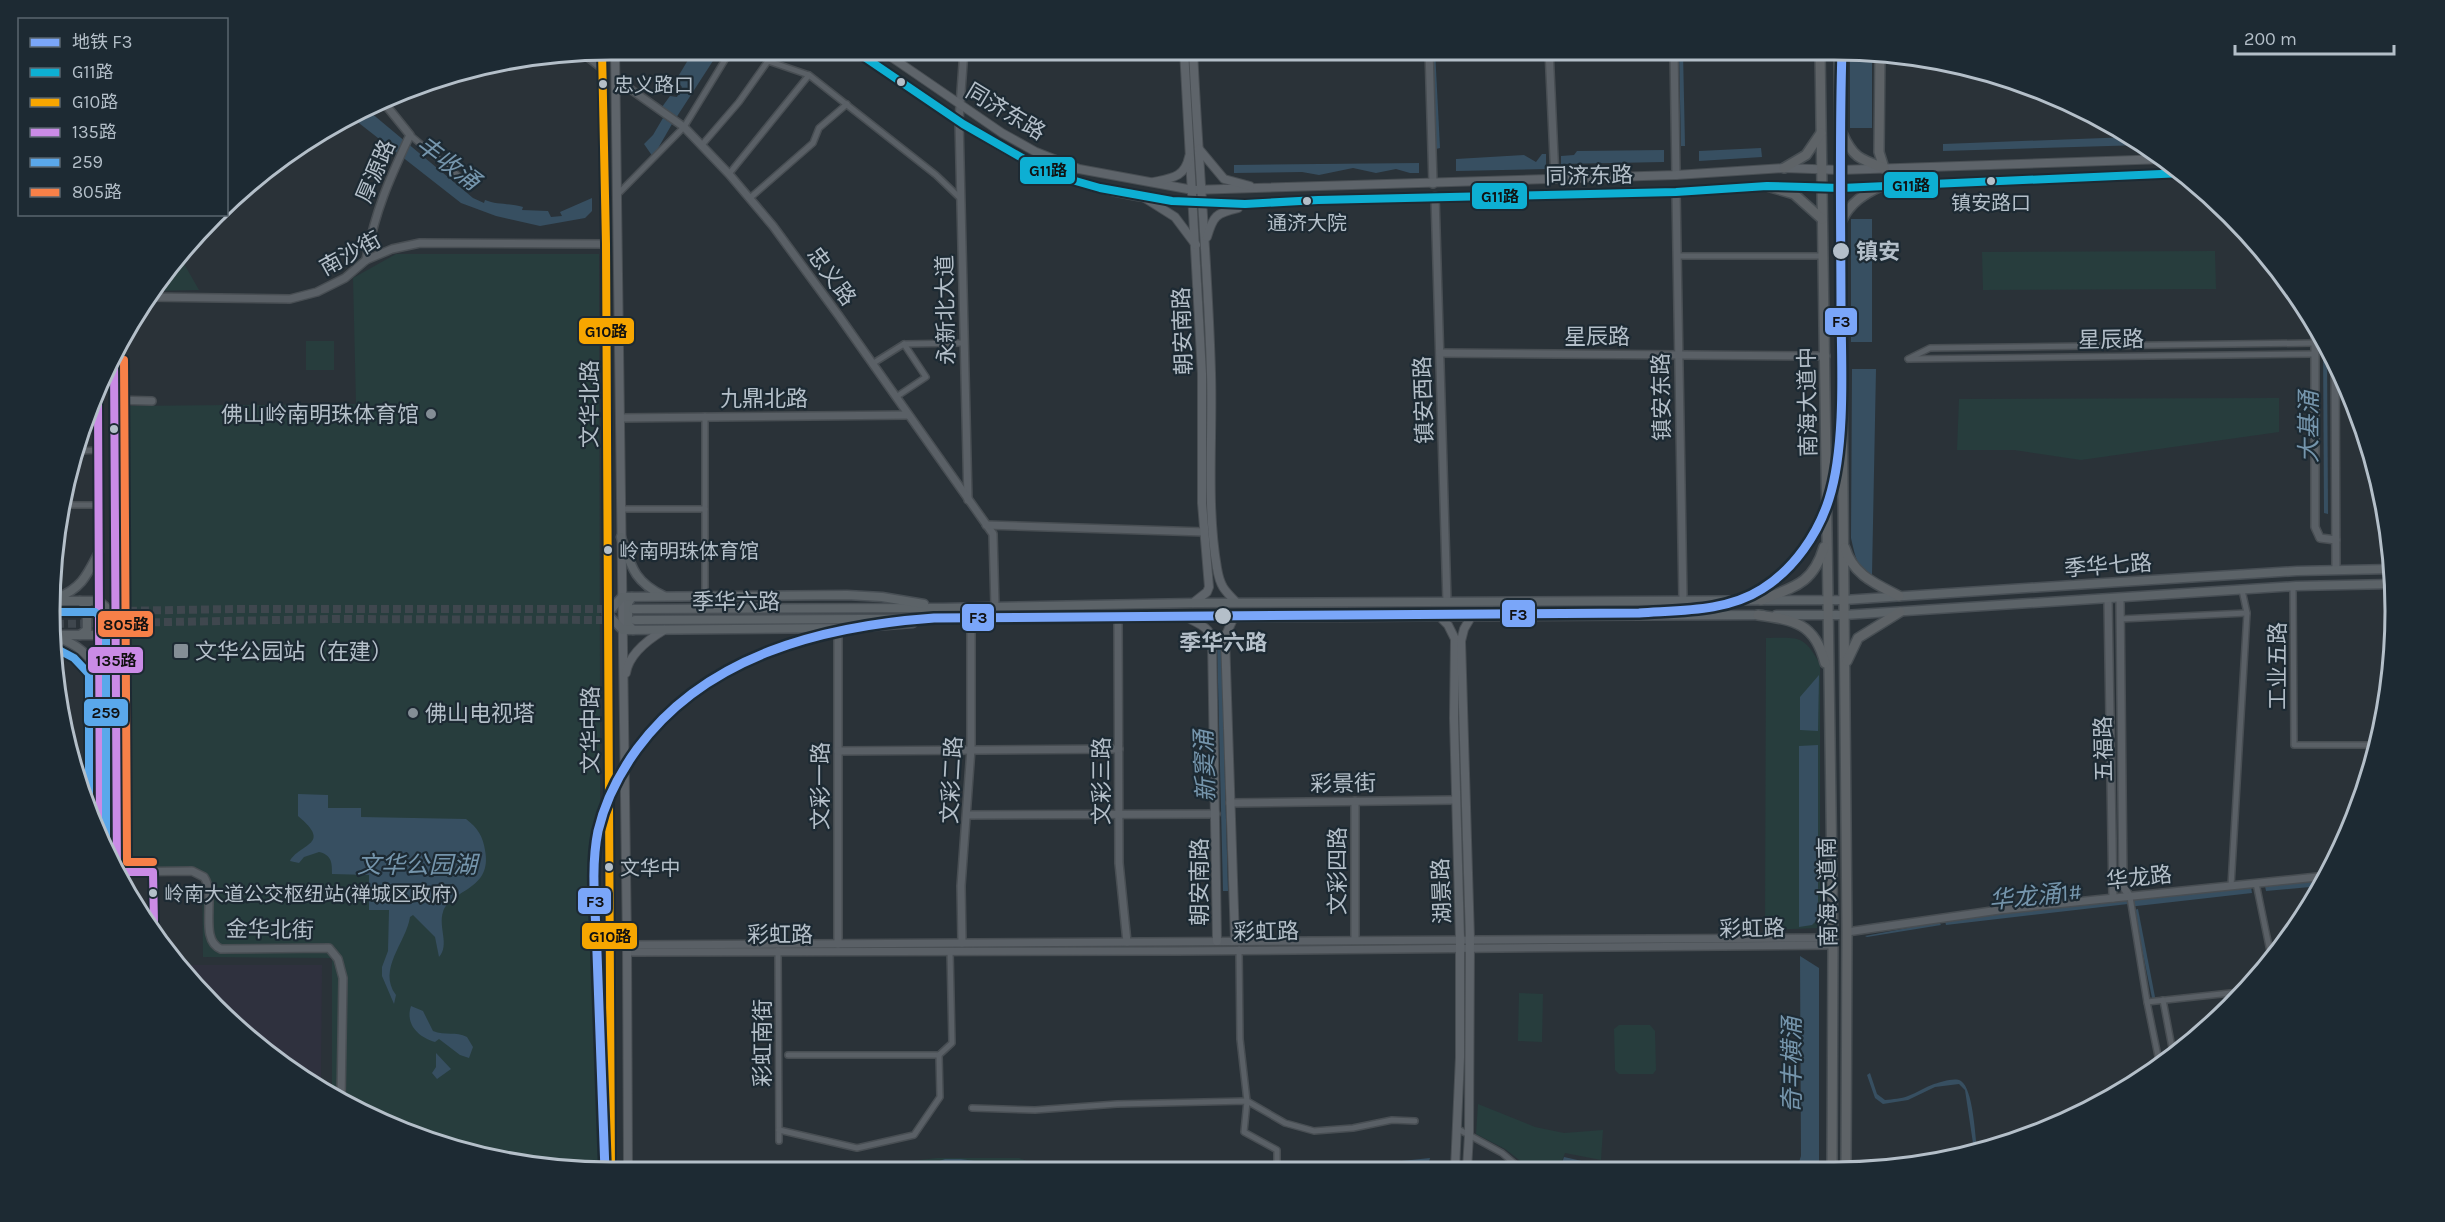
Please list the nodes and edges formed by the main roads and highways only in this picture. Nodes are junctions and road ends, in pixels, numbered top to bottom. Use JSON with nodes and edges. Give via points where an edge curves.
{"nodes":[{"id":1,"x":603,"y":60,"type":"edge"},
{"id":2,"x":615,"y":60,"type":"edge"},
{"id":3,"x":869,"y":60,"type":"edge"},
{"id":4,"x":895,"y":60,"type":"edge"},
{"id":5,"x":1185,"y":60,"type":"edge"},
{"id":6,"x":1193,"y":60,"type":"edge"},
{"id":7,"x":1820,"y":60,"type":"edge"},
{"id":8,"x":1839,"y":60,"type":"edge"},
{"id":9,"x":1880,"y":62,"type":"edge"},
{"id":10,"x":1840,"y":128,"type":"junction"},
{"id":11,"x":1821,"y":133,"type":"junction"},
{"id":12,"x":1195,"y":149,"type":"junction"},
{"id":13,"x":2149,"y":160,"type":"edge"},
{"id":14,"x":1784,"y":168,"type":"junction"},
{"id":15,"x":1884,"y":168,"type":"junction"},
{"id":16,"x":1821,"y":169,"type":"junction"},
{"id":17,"x":1840,"y":170,"type":"junction"},
{"id":18,"x":2169,"y":174,"type":"edge"},
{"id":19,"x":1149,"y":183,"type":"junction"},
{"id":20,"x":1767,"y":186,"type":"junction"},
{"id":21,"x":1881,"y":186,"type":"junction"},
{"id":22,"x":1821,"y":187,"type":"junction"},
{"id":23,"x":1841,"y":188,"type":"junction"},
{"id":24,"x":1266,"y":189,"type":"junction"},
{"id":25,"x":1193,"y":190,"type":"junction"},
{"id":26,"x":1202,"y":191,"type":"junction"},
{"id":27,"x":1144,"y":198,"type":"junction"},
{"id":28,"x":1194,"y":204,"type":"junction"},
{"id":29,"x":1203,"y":204,"type":"junction"},
{"id":30,"x":1253,"y":204,"type":"junction"},
{"id":31,"x":1822,"y":219,"type":"junction"},
{"id":32,"x":1841,"y":222,"type":"junction"},
{"id":33,"x":1201,"y":245,"type":"junction"},
{"id":34,"x":114,"y":374,"type":"edge"},
{"id":35,"x":98,"y":410,"type":"edge"},
{"id":36,"x":1827,"y":462,"type":"junction"},
{"id":37,"x":1842,"y":466,"type":"junction"},
{"id":38,"x":1827,"y":536,"type":"junction"},
{"id":39,"x":621,"y":537,"type":"junction"},
{"id":40,"x":1842,"y":537,"type":"junction"},
{"id":41,"x":99,"y":552,"type":"junction"},
{"id":42,"x":2383,"y":569,"type":"edge"},
{"id":43,"x":2384,"y":584,"type":"edge"},
{"id":44,"x":627,"y":597,"type":"junction"},
{"id":45,"x":667,"y":597,"type":"junction"},
{"id":46,"x":1899,"y":597,"type":"junction"},
{"id":47,"x":60,"y":598,"type":"edge"},
{"id":48,"x":60,"y":600,"type":"edge"},
{"id":49,"x":1761,"y":600,"type":"junction"},
{"id":50,"x":1844,"y":600,"type":"junction"},
{"id":51,"x":80,"y":601,"type":"junction"},
{"id":52,"x":99,"y":601,"type":"junction"},
{"id":53,"x":1828,"y":601,"type":"junction"},
{"id":54,"x":1236,"y":602,"type":"junction"},
{"id":55,"x":1193,"y":603,"type":"junction"},
{"id":56,"x":942,"y":608,"type":"junction"},
{"id":57,"x":633,"y":609,"type":"tunnel mouth"},
{"id":58,"x":1900,"y":612,"type":"junction"},
{"id":59,"x":607,"y":614,"type":"junction"},
{"id":60,"x":1758,"y":615,"type":"junction"},
{"id":61,"x":1827,"y":615,"type":"junction"},
{"id":62,"x":1844,"y":615,"type":"junction"},
{"id":63,"x":116,"y":616,"type":"junction"},
{"id":64,"x":1440,"y":617,"type":"junction"},
{"id":65,"x":1471,"y":617,"type":"junction"},
{"id":66,"x":943,"y":618,"type":"junction"},
{"id":67,"x":1190,"y":619,"type":"junction"},
{"id":68,"x":1233,"y":619,"type":"junction"},
{"id":69,"x":635,"y":620,"type":"tunnel mouth"},
{"id":70,"x":623,"y":630,"type":"junction"},
{"id":71,"x":633,"y":630,"type":"junction"},
{"id":72,"x":664,"y":630,"type":"junction"},
{"id":73,"x":80,"y":635,"type":"junction"},
{"id":74,"x":99,"y":635,"type":"junction"},
{"id":75,"x":61,"y":636,"type":"edge"},
{"id":76,"x":61,"y":638,"type":"edge"},
{"id":77,"x":1212,"y":639,"type":"junction"},
{"id":78,"x":1225,"y":641,"type":"junction"},
{"id":79,"x":1844,"y":669,"type":"junction"},
{"id":80,"x":99,"y":670,"type":"junction"},
{"id":81,"x":1828,"y":677,"type":"junction"},
{"id":82,"x":624,"y":687,"type":"junction"},
{"id":83,"x":100,"y":816,"type":"edge"},
{"id":84,"x":117,"y":855,"type":"edge"},
{"id":85,"x":1232,"y":885,"type":"junction"},
{"id":86,"x":1217,"y":888,"type":"junction"},
{"id":87,"x":1235,"y":940,"type":"road end"},
{"id":88,"x":1217,"y":941,"type":"road end"},
{"id":89,"x":611,"y":1162,"type":"edge"},
{"id":90,"x":628,"y":1162,"type":"edge"},
{"id":91,"x":1456,"y":1162,"type":"edge"},
{"id":92,"x":1467,"y":1162,"type":"edge"},
{"id":93,"x":1832,"y":1162,"type":"edge"},
{"id":94,"x":1846,"y":1162,"type":"edge"}],
"edges":[{"from":1,"to":59,"type":"main road","name":"文华北路"},
{"from":2,"to":39,"type":"main road","name":"文华北路"},
{"from":3,"to":27,"type":"main road","name":"同济东路","via":[[1032,164],[1077,182]]},
{"from":4,"to":19,"type":"main road","name":"同济东路","via":[[1036,152],[1079,169]]},
{"from":5,"to":12,"type":"main road","name":"朝安南路"},
{"from":6,"to":12,"type":"main road","name":"朝安南路"},
{"from":7,"to":11,"type":"highway","name":"南海大道中"},
{"from":8,"to":10,"type":"highway","name":"南海大道中"},
{"from":9,"to":15,"type":"highway","via":[[1879,152]]},
{"from":10,"to":15,"type":"highway","via":[[1858,158]]},
{"from":10,"to":17,"type":"highway","name":"南海大道中"},
{"from":11,"to":14,"type":"highway","via":[[1806,155]]},
{"from":11,"to":16,"type":"highway","name":"南海大道中"},
{"from":12,"to":19,"type":"main road","via":[[1176,178]]},
{"from":12,"to":24,"type":"main road","via":[[1224,179]]},
{"from":12,"to":25,"type":"main road","name":"朝安南路"},
{"from":12,"to":26,"type":"main road","name":"朝安南路"},
{"from":13,"to":15,"type":"main road","name":"同济东路"},
{"from":14,"to":16,"type":"main road","name":"同济东路"},
{"from":14,"to":24,"type":"main road","name":"同济东路"},
{"from":15,"to":17,"type":"main road","name":"同济东路"},
{"from":16,"to":17,"type":"main road","name":"同济东路"},
{"from":16,"to":22,"type":"highway","name":"南海大道中"},
{"from":17,"to":23,"type":"highway","name":"南海大道中"},
{"from":18,"to":21,"type":"main road","name":"同济东路"},
{"from":19,"to":25,"type":"main road","name":"同济东路"},
{"from":20,"to":22,"type":"main road","name":"同济东路"},
{"from":20,"to":30,"type":"main road","name":"同济东路"},
{"from":20,"to":31,"type":"highway","via":[[1794,194]]},
{"from":21,"to":23,"type":"main road","name":"同济东路"},
{"from":21,"to":32,"type":"highway","via":[[1858,199]]},
{"from":22,"to":23,"type":"main road","name":"同济东路"},
{"from":22,"to":31,"type":"highway","name":"南海大道中"},
{"from":23,"to":32,"type":"highway","name":"南海大道中"},
{"from":24,"to":26,"type":"main road","name":"同济东路"},
{"from":25,"to":26,"type":"main road","name":"同济东路"},
{"from":25,"to":28,"type":"main road","name":"朝安南路"},
{"from":26,"to":29,"type":"main road","name":"朝安南路"},
{"from":27,"to":28,"type":"main road","name":"同济东路"},
{"from":27,"to":33,"type":"main road","via":[[1176,217]]},
{"from":28,"to":29,"type":"main road","name":"同济东路"},
{"from":28,"to":33,"type":"main road","name":"朝安南路"},
{"from":29,"to":30,"type":"main road","name":"同济东路"},
{"from":29,"to":33,"type":"main road","name":"朝安南路"},
{"from":30,"to":33,"type":"main road","via":[[1216,215]]},
{"from":31,"to":36,"type":"highway","name":"南海大道中"},
{"from":32,"to":37,"type":"highway","name":"南海大道中"},
{"from":33,"to":54,"type":"main road","name":"朝安南路","via":[[1211,374],[1216,568],[1223,591]]},
{"from":33,"to":55,"type":"main road","name":"朝安南路","via":[[1202,503],[1209,586]]},
{"from":34,"to":63,"type":"main road"},
{"from":35,"to":41,"type":"main road"},
{"from":36,"to":37,"type":"highway"},
{"from":36,"to":38,"type":"highway","name":"南海大道中"},
{"from":37,"to":40,"type":"highway","name":"南海大道中"},
{"from":38,"to":49,"type":"highway","via":[[1820,559],[1804,582]]},
{"from":38,"to":53,"type":"highway","name":"南海大道中"},
{"from":39,"to":44,"type":"main road","name":"文华北路"},
{"from":39,"to":45,"type":"main road","via":[[634,573],[642,583]]},
{"from":40,"to":46,"type":"highway","via":[[1853,567],[1864,578]]},
{"from":40,"to":50,"type":"highway","name":"南海大道中"},
{"from":41,"to":47,"type":"main road","via":[[86,578]]},
{"from":41,"to":52,"type":"main road"},
{"from":42,"to":46,"type":"main road","name":"季华七路"},
{"from":43,"to":58,"type":"main road","name":"季华七路","via":[[2293,586]]},
{"from":44,"to":45,"type":"main road"},
{"from":44,"to":59,"type":"main road"},
{"from":44,"to":70,"type":"main road","name":"文华中路"},
{"from":44,"to":71,"type":"main road","via":[[628,624]]},
{"from":45,"to":56,"type":"main road","via":[[864,595]]},
{"from":46,"to":50,"type":"main road","name":"季华七路"},
{"from":48,"to":51,"type":"main road"},
{"from":49,"to":53,"type":"main road","name":"季华六路"},
{"from":49,"to":54,"type":"main road","name":"季华六路"},
{"from":50,"to":53,"type":"main road","name":"季华七路"},
{"from":50,"to":62,"type":"highway","name":"南海大道中"},
{"from":51,"to":52,"type":"main road"},
{"from":51,"to":73,"type":"main road","via":[[87,606],[87,630]]},
{"from":52,"to":63,"type":"main road"},
{"from":52,"to":74,"type":"main road"},
{"from":53,"to":61,"type":"highway","name":"南海大道中"},
{"from":54,"to":55,"type":"main road","name":"季华六路"},
{"from":55,"to":56,"type":"main road","name":"季华六路"},
{"from":56,"to":57,"type":"main road","name":"季华六路"},
{"from":58,"to":62,"type":"main road","name":"季华七路"},
{"from":58,"to":79,"type":"highway","via":[[1858,638]]},
{"from":59,"to":70,"type":"main road"},
{"from":59,"to":89,"type":"main road","name":"文华中路"},
{"from":60,"to":61,"type":"main road","name":"季华六路"},
{"from":60,"to":65,"type":"main road","name":"季华六路"},
{"from":60,"to":81,"type":"highway","via":[[1792,620],[1813,635]]},
{"from":61,"to":62,"type":"main road","name":"季华六路"},
{"from":61,"to":81,"type":"highway","name":"南海大道南"},
{"from":62,"to":79,"type":"highway","name":"南海大道南"},
{"from":63,"to":74,"type":"main road"},
{"from":63,"to":84,"type":"main road"},
{"from":64,"to":65,"type":"main road","name":"季华六路"},
{"from":64,"to":68,"type":"main road","name":"季华六路"},
{"from":64,"to":91,"type":"main road","name":"湖景路","via":[[1455,639],[1460,944]]},
{"from":65,"to":92,"type":"main road","name":"湖景路","via":[[1461,641],[1470,944]]},
{"from":66,"to":67,"type":"main road","name":"季华六路"},
{"from":66,"to":69,"type":"main road","name":"季华六路"},
{"from":66,"to":72,"type":"main road","via":[[887,626]]},
{"from":67,"to":68,"type":"main road","name":"季华六路"},
{"from":67,"to":77,"type":"main road","via":[[1211,633]]},
{"from":68,"to":78,"type":"main road","name":"朝安南路"},
{"from":70,"to":71,"type":"main road"},
{"from":70,"to":82,"type":"main road","name":"文华中路"},
{"from":71,"to":72,"type":"main road"},
{"from":72,"to":82,"type":"main road","via":[[636,654],[627,668]]},
{"from":73,"to":74,"type":"main road"},
{"from":73,"to":75,"type":"main road"},
{"from":74,"to":80,"type":"main road"},
{"from":76,"to":80,"type":"main road","via":[[76,644]]},
{"from":77,"to":78,"type":"main road","via":[[1219,632]]},
{"from":77,"to":86,"type":"main road","name":"朝安南路"},
{"from":78,"to":85,"type":"main road","name":"朝安南路"},
{"from":79,"to":94,"type":"highway","name":"南海大道南"},
{"from":80,"to":83,"type":"main road"},
{"from":81,"to":93,"type":"highway","name":"南海大道南"},
{"from":82,"to":90,"type":"main road","name":"文华中路"},
{"from":85,"to":86,"type":"main road","via":[[1226,896]]},
{"from":85,"to":87,"type":"main road","name":"朝安南路"},
{"from":86,"to":88,"type":"main road","name":"朝安南路"}]}
